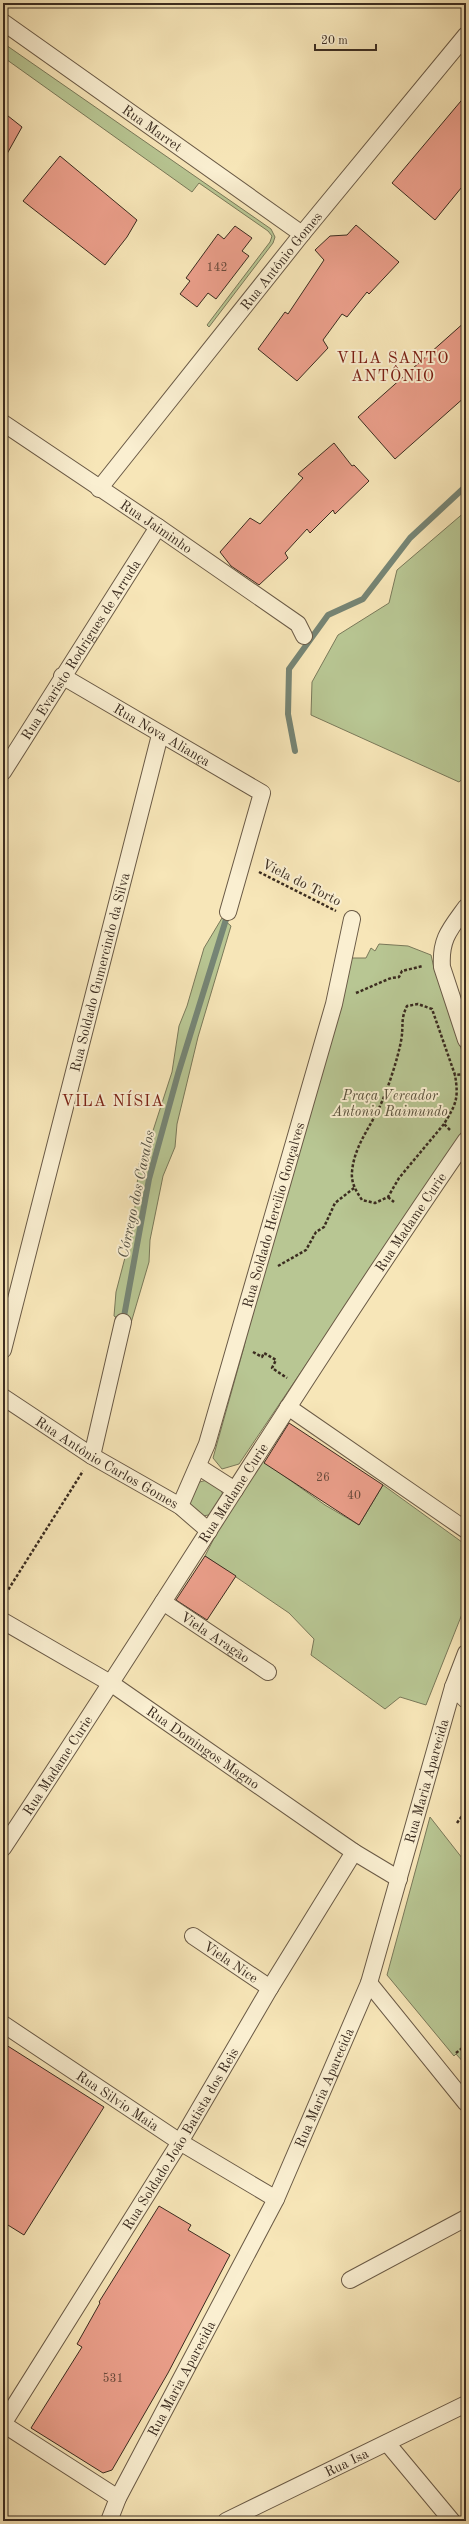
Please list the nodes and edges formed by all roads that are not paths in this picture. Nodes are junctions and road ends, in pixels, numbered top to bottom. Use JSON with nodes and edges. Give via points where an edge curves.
{"nodes":[{"id":1,"x":3,"y":22,"type":"edge"},
{"id":2,"x":466,"y":35,"type":"edge"},
{"id":3,"x":302,"y":234,"type":"junction"},
{"id":4,"x":3,"y":423,"type":"edge"},
{"id":5,"x":99,"y":489,"type":"junction"},
{"id":6,"x":158,"y":526,"type":"junction"},
{"id":7,"x":304,"y":636,"type":"dead end"},
{"id":8,"x":62,"y":676,"type":"junction"},
{"id":9,"x":160,"y":735,"type":"junction"},
{"id":10,"x":3,"y":772,"type":"edge"},
{"id":11,"x":466,"y":906,"type":"edge"},
{"id":12,"x":228,"y":912,"type":"dead end"},
{"id":13,"x":352,"y":919,"type":"road end"},
{"id":14,"x":466,"y":1040,"type":"edge"},
{"id":15,"x":460,"y":1137,"type":"edge"},
{"id":16,"x":123,"y":1322,"type":"dead end"},
{"id":17,"x":3,"y":1350,"type":"edge"},
{"id":18,"x":3,"y":1397,"type":"edge"},
{"id":19,"x":288,"y":1407,"type":"junction"},
{"id":20,"x":92,"y":1456,"type":"junction"},
{"id":21,"x":199,"y":1467,"type":"junction"},
{"id":22,"x":235,"y":1490,"type":"junction"},
{"id":23,"x":180,"y":1506,"type":"junction"},
{"id":24,"x":466,"y":1530,"type":"edge"},
{"id":25,"x":208,"y":1531,"type":"junction"},
{"id":26,"x":163,"y":1602,"type":"junction"},
{"id":27,"x":3,"y":1621,"type":"edge"},
{"id":28,"x":466,"y":1653,"type":"edge"},
{"id":29,"x":268,"y":1672,"type":"dead end"},
{"id":30,"x":112,"y":1684,"type":"junction"},
{"id":31,"x":453,"y":1687,"type":"junction"},
{"id":32,"x":466,"y":1700,"type":"edge"},
{"id":33,"x":3,"y":1848,"type":"edge"},
{"id":34,"x":354,"y":1852,"type":"junction"},
{"id":35,"x":399,"y":1879,"type":"junction"},
{"id":36,"x":193,"y":1936,"type":"dead end"},
{"id":37,"x":369,"y":1983,"type":"junction"},
{"id":38,"x":270,"y":1988,"type":"junction"},
{"id":39,"x":3,"y":2024,"type":"edge"},
{"id":40,"x":466,"y":2103,"type":"edge"},
{"id":41,"x":180,"y":2142,"type":"junction"},
{"id":42,"x":276,"y":2199,"type":"junction"},
{"id":43,"x":466,"y":2218,"type":"edge"},
{"id":44,"x":350,"y":2280,"type":"dead end"},
{"id":45,"x":466,"y":2404,"type":"edge"},
{"id":46,"x":3,"y":2424,"type":"edge"},
{"id":47,"x":387,"y":2443,"type":"junction"},
{"id":48,"x":118,"y":2498,"type":"junction"},
{"id":49,"x":248,"y":2516,"type":"edge"},
{"id":50,"x":109,"y":2521,"type":"edge"},
{"id":51,"x":226,"y":2521,"type":"edge"},
{"id":52,"x":452,"y":2521,"type":"edge"}],
"edges":[{"from":1,"to":3,"type":"street","name":"Rua Marret"},
{"from":2,"to":3,"type":"street","name":"Rua Antônio Gomes"},
{"from":3,"to":5,"type":"street","name":"Rua Antônio Gomes"},
{"from":4,"to":5,"type":"street","name":"Rua Jaiminho"},
{"from":5,"to":6,"type":"street","name":"Rua Jaiminho"},
{"from":6,"to":7,"type":"street","name":"Rua Jaiminho","via":[[298,624]]},
{"from":6,"to":8,"type":"street","name":"Rua Evaristo Rodrigues de Arruda"},
{"from":8,"to":9,"type":"street","name":"Rua Nova Aliança"},
{"from":8,"to":10,"type":"street","name":"Rua Evaristo Rodrigues de Arruda"},
{"from":9,"to":12,"type":"street","name":"Rua Nova Aliança","via":[[262,793]]},
{"from":9,"to":17,"type":"street","name":"Rua Soldado Gumercindo da Silva"},
{"from":11,"to":14,"type":"street","via":[[444,940],[442,967]]},
{"from":13,"to":21,"type":"street","name":"Rua Soldado Hercilio Gonçalves","via":[[334,1004]]},
{"from":15,"to":19,"type":"street","name":"Rua Madame Curie"},
{"from":16,"to":20,"type":"street"},
{"from":18,"to":20,"type":"street","name":"Rua Antônio Carlos Gomes"},
{"from":19,"to":22,"type":"street","name":"Rua Madame Curie"},
{"from":19,"to":24,"type":"street"},
{"from":20,"to":23,"type":"street","name":"Rua Antônio Carlos Gomes"},
{"from":21,"to":22,"type":"street"},
{"from":21,"to":23,"type":"street","name":"Rua Soldado Hercilio Gonçalves"},
{"from":22,"to":25,"type":"street","name":"Rua Madame Curie"},
{"from":23,"to":25,"type":"street","name":"Rua Antônio Carlos Gomes"},
{"from":25,"to":26,"type":"street","name":"Rua Madame Curie"},
{"from":26,"to":29,"type":"street","name":"Viela Aragão"},
{"from":26,"to":30,"type":"street","name":"Rua Madame Curie"},
{"from":27,"to":30,"type":"street","name":"Rua Domingos Magno"},
{"from":28,"to":31,"type":"street","name":"Rua Maria Aparecida"},
{"from":30,"to":33,"type":"street","name":"Rua Madame Curie"},
{"from":30,"to":34,"type":"street","name":"Rua Domingos Magno"},
{"from":31,"to":32,"type":"street"},
{"from":31,"to":35,"type":"street","name":"Rua Maria Aparecida"},
{"from":34,"to":35,"type":"street","name":"Rua Domingos Magno"},
{"from":34,"to":38,"type":"street","name":"Rua Soldado João Batista dos Reis"},
{"from":35,"to":37,"type":"street","name":"Rua Maria Aparecida"},
{"from":36,"to":38,"type":"street","name":"Viela Nice"},
{"from":37,"to":40,"type":"street"},
{"from":37,"to":42,"type":"street","name":"Rua Maria Aparecida"},
{"from":38,"to":41,"type":"street","name":"Rua Soldado João Batista dos Reis"},
{"from":39,"to":41,"type":"street","name":"Rua Silvio Maia"},
{"from":41,"to":42,"type":"street","name":"Rua Silvio Maia"},
{"from":41,"to":46,"type":"street","name":"Rua Soldado João Batista dos Reis"},
{"from":42,"to":48,"type":"street","name":"Rua Maria Aparecida"},
{"from":43,"to":44,"type":"street"},
{"from":45,"to":47,"type":"street","name":"Rua Isa"},
{"from":46,"to":48,"type":"street"},
{"from":47,"to":49,"type":"street","name":"Rua Isa"},
{"from":47,"to":52,"type":"street"},
{"from":48,"to":50,"type":"street","name":"Rua Maria Aparecida"},
{"from":49,"to":51,"type":"street","name":"Rua Isa"}]}
